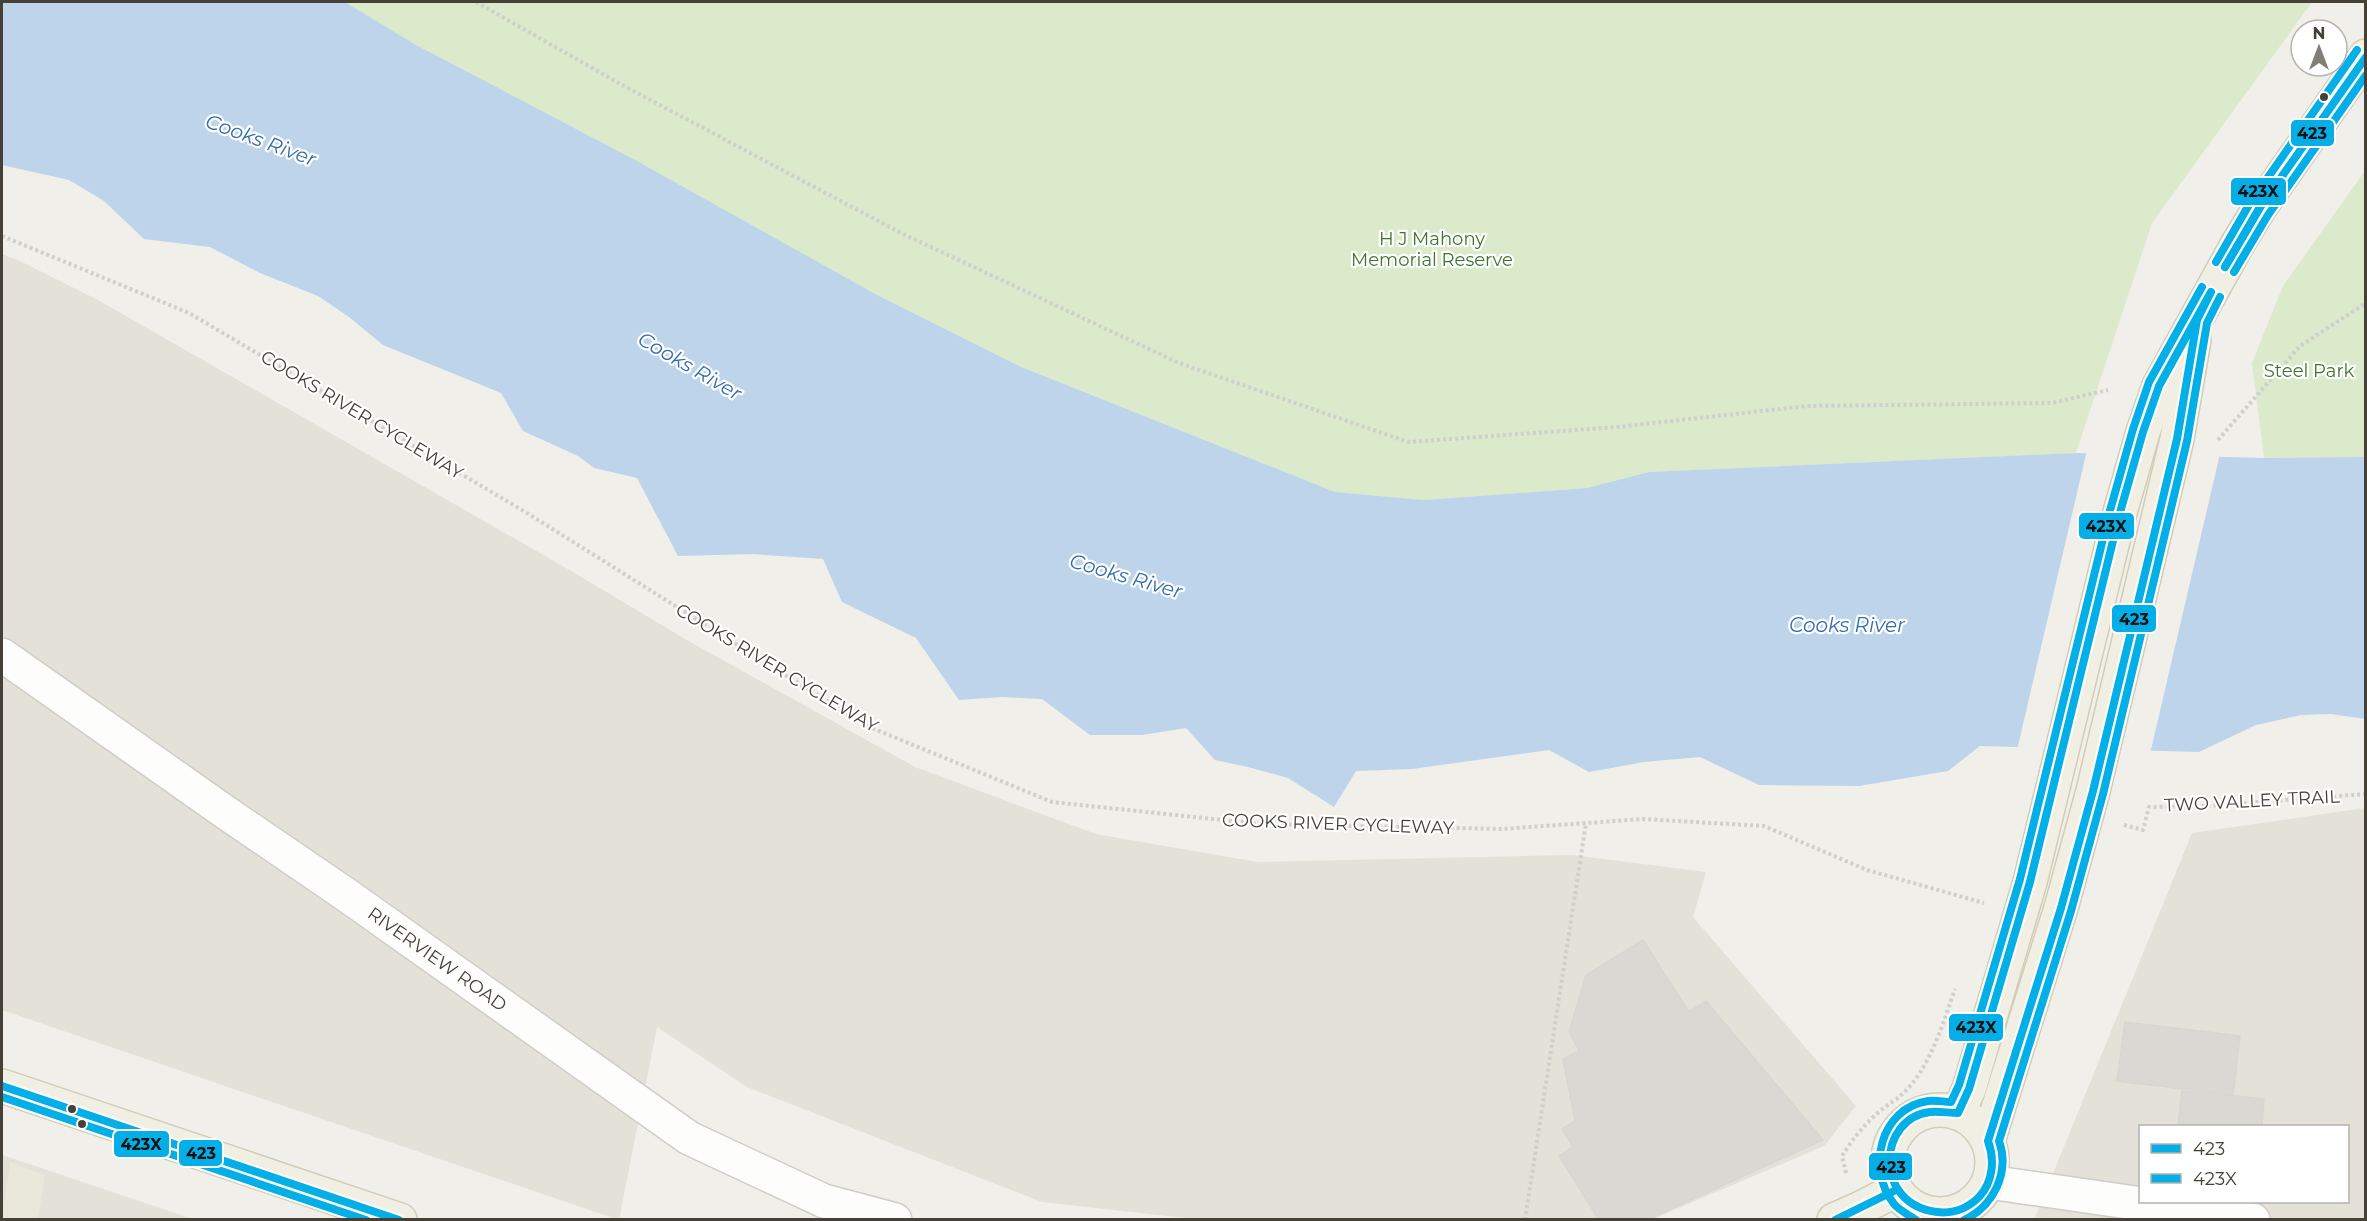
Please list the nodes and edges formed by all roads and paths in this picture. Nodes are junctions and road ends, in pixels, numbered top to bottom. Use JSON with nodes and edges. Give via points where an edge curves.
{"nodes":[{"id":1,"x":476,"y":2,"type":"edge"},
{"id":2,"x":2366,"y":56,"type":"edge"},
{"id":3,"x":2,"y":236,"type":"edge"},
{"id":4,"x":2366,"y":303,"type":"edge"},
{"id":5,"x":2197,"y":320,"type":"junction"},
{"id":6,"x":2108,"y":390,"type":"dead end"},
{"id":7,"x":2216,"y":442,"type":"dead end"},
{"id":8,"x":2,"y":655,"type":"edge"},
{"id":9,"x":2366,"y":794,"type":"edge"},
{"id":10,"x":1586,"y":823,"type":"junction"},
{"id":11,"x":2122,"y":824,"type":"dead end"},
{"id":12,"x":1987,"y":892,"type":"dead end"},
{"id":13,"x":1984,"y":903,"type":"junction"},
{"id":14,"x":1980,"y":913,"type":"dead end"},
{"id":15,"x":1958,"y":979,"type":"dead end"},
{"id":16,"x":2,"y":1086,"type":"edge"},
{"id":17,"x":1958,"y":1113,"type":"junction"},
{"id":18,"x":1988,"y":1141,"type":"junction"},
{"id":19,"x":1847,"y":1178,"type":"dead end"},
{"id":20,"x":1989,"y":1182,"type":"junction"},
{"id":21,"x":1896,"y":1190,"type":"junction"},
{"id":22,"x":400,"y":1220,"type":"edge"},
{"id":23,"x":895,"y":1220,"type":"edge"},
{"id":24,"x":1525,"y":1220,"type":"edge"},
{"id":25,"x":1834,"y":1220,"type":"edge"},
{"id":26,"x":2253,"y":1220,"type":"edge"}],
"edges":[{"from":1,"to":6,"type":"path","via":[[911,238],[1179,363],[1408,441],[1617,427],[1807,406],[2052,403]]},
{"from":2,"to":5,"type":"main road","via":[[2259,209]]},
{"from":3,"to":10,"type":"path","name":"COOKS RIVER CYCLEWAY","via":[[189,312],[527,513],[867,726],[1052,802],[1260,824],[1502,829]]},
{"from":4,"to":7,"type":"path","via":[[2300,346]]},
{"from":5,"to":17,"type":"main road","via":[[2159,386],[2143,432],[2027,894],[1969,1089]]},
{"from":5,"to":18,"type":"main road","via":[[2177,439],[2093,791]]},
{"from":8,"to":23,"type":"street","name":"RIVERVIEW ROAD","via":[[689,1138],[824,1201]]},
{"from":9,"to":11,"type":"path","name":"TWO VALLEY TRAIL","via":[[2149,807],[2143,830]]},
{"from":10,"to":13,"type":"path","name":"COOKS RIVER CYCLEWAY","via":[[1643,819],[1764,826],[1867,870]]},
{"from":10,"to":24,"type":"path"},
{"from":12,"to":13,"type":"path"},
{"from":13,"to":14,"type":"path"},
{"from":15,"to":19,"type":"path","via":[[1929,1056],[1901,1096],[1851,1140],[1842,1156]]},
{"from":16,"to":22,"type":"main road"},
{"from":17,"to":18,"type":"main road","via":[[1973,1120]]},
{"from":17,"to":21,"type":"main road","via":[[1926,1111],[1899,1129],[1888,1159]]},
{"from":18,"to":20,"type":"main road","via":[[1992,1166]]},
{"from":20,"to":21,"type":"main road","via":[[1968,1206],[1945,1214],[1921,1211]]},
{"from":20,"to":26,"type":"street"},
{"from":21,"to":25,"type":"main road"}]}
